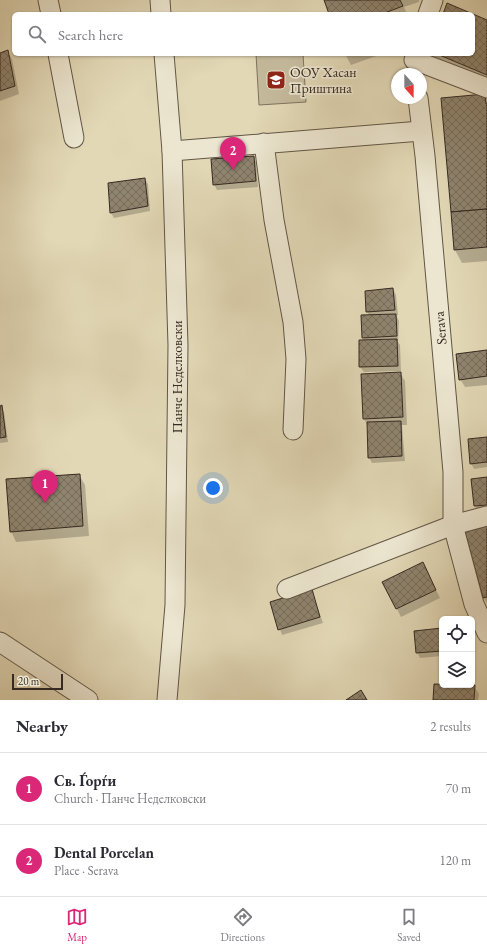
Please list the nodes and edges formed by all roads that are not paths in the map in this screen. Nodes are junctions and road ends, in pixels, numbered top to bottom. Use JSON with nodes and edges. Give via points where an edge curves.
{"nodes":[{"id":1,"x":48,"y":0,"type":"edge"},
{"id":2,"x":160,"y":0,"type":"edge"},
{"id":3,"x":433,"y":0,"type":"edge"},
{"id":4,"x":51,"y":12,"type":"edge"},
{"id":5,"x":161,"y":12,"type":"edge"},
{"id":6,"x":429,"y":12,"type":"edge"},
{"id":7,"x":58,"y":56,"type":"edge"},
{"id":8,"x":164,"y":56,"type":"edge"},
{"id":9,"x":415,"y":63,"type":"edge"},
{"id":10,"x":487,"y":88,"type":"edge"},
{"id":11,"x":419,"y":104,"type":"edge"},
{"id":12,"x":421,"y":131,"type":"junction"},
{"id":13,"x":74,"y":138,"type":"dead end"},
{"id":14,"x":264,"y":143,"type":"junction"},
{"id":15,"x":172,"y":151,"type":"junction"},
{"id":16,"x":293,"y":430,"type":"dead end"},
{"id":17,"x":487,"y":516,"type":"edge"},
{"id":18,"x":453,"y":525,"type":"junction"},
{"id":19,"x":286,"y":589,"type":"dead end"},
{"id":20,"x":487,"y":633,"type":"edge"},
{"id":21,"x":0,"y":642,"type":"edge"},
{"id":22,"x":88,"y":700,"type":"edge"},
{"id":23,"x":167,"y":700,"type":"edge"}],
"edges":[{"from":1,"to":4,"type":"street"},
{"from":2,"to":5,"type":"street"},
{"from":3,"to":6,"type":"street"},
{"from":7,"to":13,"type":"street"},
{"from":8,"to":15,"type":"street","name":"Панче Неделковски"},
{"from":9,"to":10,"type":"street"},
{"from":11,"to":12,"type":"street","name":"Serava"},
{"from":12,"to":14,"type":"street"},
{"from":12,"to":18,"type":"street","name":"Serava","via":[[453,472]]},
{"from":14,"to":15,"type":"street"},
{"from":14,"to":16,"type":"street","via":[[274,220],[293,322],[296,359]]},
{"from":15,"to":23,"type":"street","name":"Панче Неделковски","via":[[178,345],[175,605]]},
{"from":17,"to":18,"type":"street"},
{"from":18,"to":19,"type":"street"},
{"from":18,"to":20,"type":"street","name":"Serava","via":[[474,604]]},
{"from":21,"to":22,"type":"street"}]}
